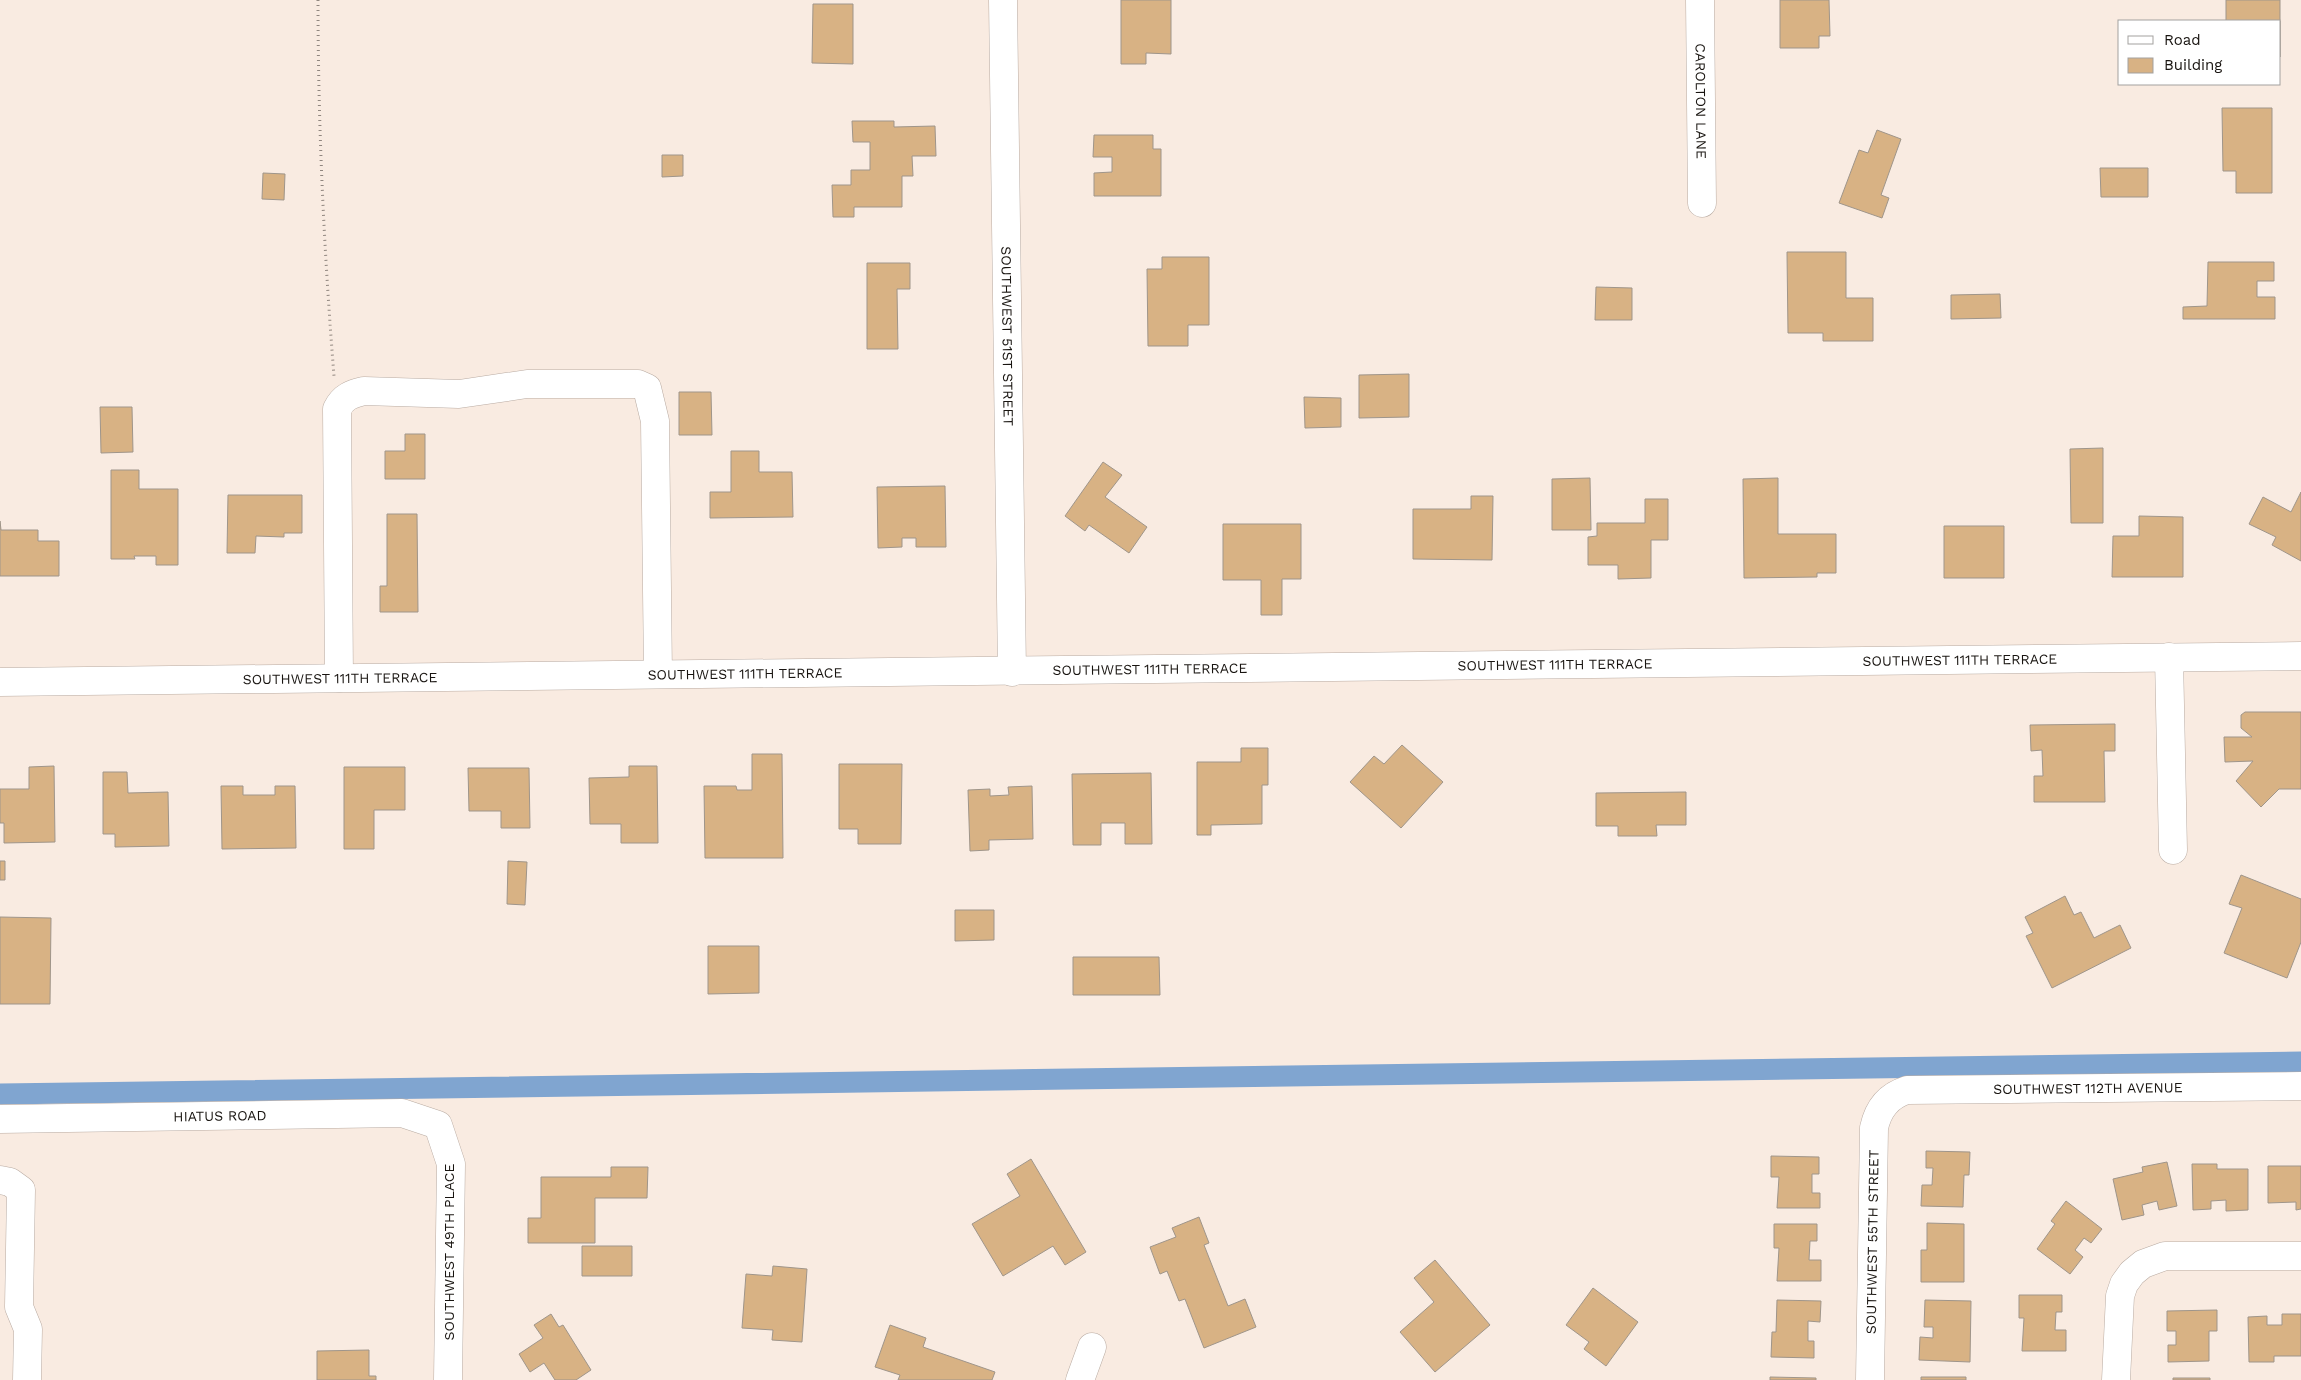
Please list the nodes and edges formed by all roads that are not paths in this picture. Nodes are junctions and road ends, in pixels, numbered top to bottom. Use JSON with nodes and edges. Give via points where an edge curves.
{"nodes":[{"id":1,"x":1003,"y":0,"type":"edge"},
{"id":2,"x":1700,"y":0,"type":"edge"},
{"id":3,"x":1702,"y":203,"type":"dead end"},
{"id":4,"x":2301,"y":656,"type":"edge"},
{"id":5,"x":2169,"y":658,"type":"junction"},
{"id":6,"x":1012,"y":672,"type":"junction"},
{"id":7,"x":658,"y":674,"type":"junction"},
{"id":8,"x":339,"y":678,"type":"junction"},
{"id":9,"x":0,"y":682,"type":"edge"},
{"id":10,"x":2173,"y":850,"type":"dead end"},
{"id":11,"x":2301,"y":1086,"type":"edge"},
{"id":12,"x":1882,"y":1106,"type":"joint"},
{"id":13,"x":0,"y":1119,"type":"edge"},
{"id":14,"x":438,"y":1125,"type":"joint"},
{"id":15,"x":0,"y":1180,"type":"edge"},
{"id":16,"x":2301,"y":1256,"type":"edge"},
{"id":17,"x":1092,"y":1347,"type":"dead end"},
{"id":18,"x":26,"y":1380,"type":"edge"},
{"id":19,"x":448,"y":1380,"type":"edge"},
{"id":20,"x":1080,"y":1380,"type":"edge"},
{"id":21,"x":1870,"y":1380,"type":"edge"},
{"id":22,"x":2116,"y":1380,"type":"edge"}],
"edges":[{"from":1,"to":6,"type":"street","name":"SOUTHWEST 51ST STREET"},
{"from":2,"to":3,"type":"street","name":"CAROLTON LANE"},
{"from":4,"to":5,"type":"street","name":"SOUTHWEST 111TH TERRACE"},
{"from":5,"to":6,"type":"street","name":"SOUTHWEST 111TH TERRACE"},
{"from":5,"to":10,"type":"street"},
{"from":6,"to":7,"type":"street","name":"SOUTHWEST 111TH TERRACE"},
{"from":7,"to":8,"type":"street","name":"SOUTHWEST 111TH TERRACE"},
{"from":7,"to":8,"type":"street","via":[[655,421],[647,388],[638,384],[527,384],[459,394],[364,391],[342,399],[337,409]]},
{"from":8,"to":9,"type":"street","name":"SOUTHWEST 111TH TERRACE"},
{"from":11,"to":12,"type":"street","name":"SOUTHWEST 112TH AVENUE","via":[[1907,1090],[1897,1093]]},
{"from":12,"to":21,"type":"street","name":"SOUTHWEST 55TH STREET","via":[[1874,1128]]},
{"from":13,"to":14,"type":"street","name":"HIATUS ROAD","via":[[402,1113]]},
{"from":14,"to":19,"type":"street","name":"SOUTHWEST 49TH PLACE","via":[[451,1164]]},
{"from":15,"to":18,"type":"street","via":[[21,1190],[19,1307],[28,1329]]},
{"from":16,"to":22,"type":"street","via":[[2165,1256],[2143,1264],[2124,1284],[2118,1307]]},
{"from":17,"to":20,"type":"street"}]}
